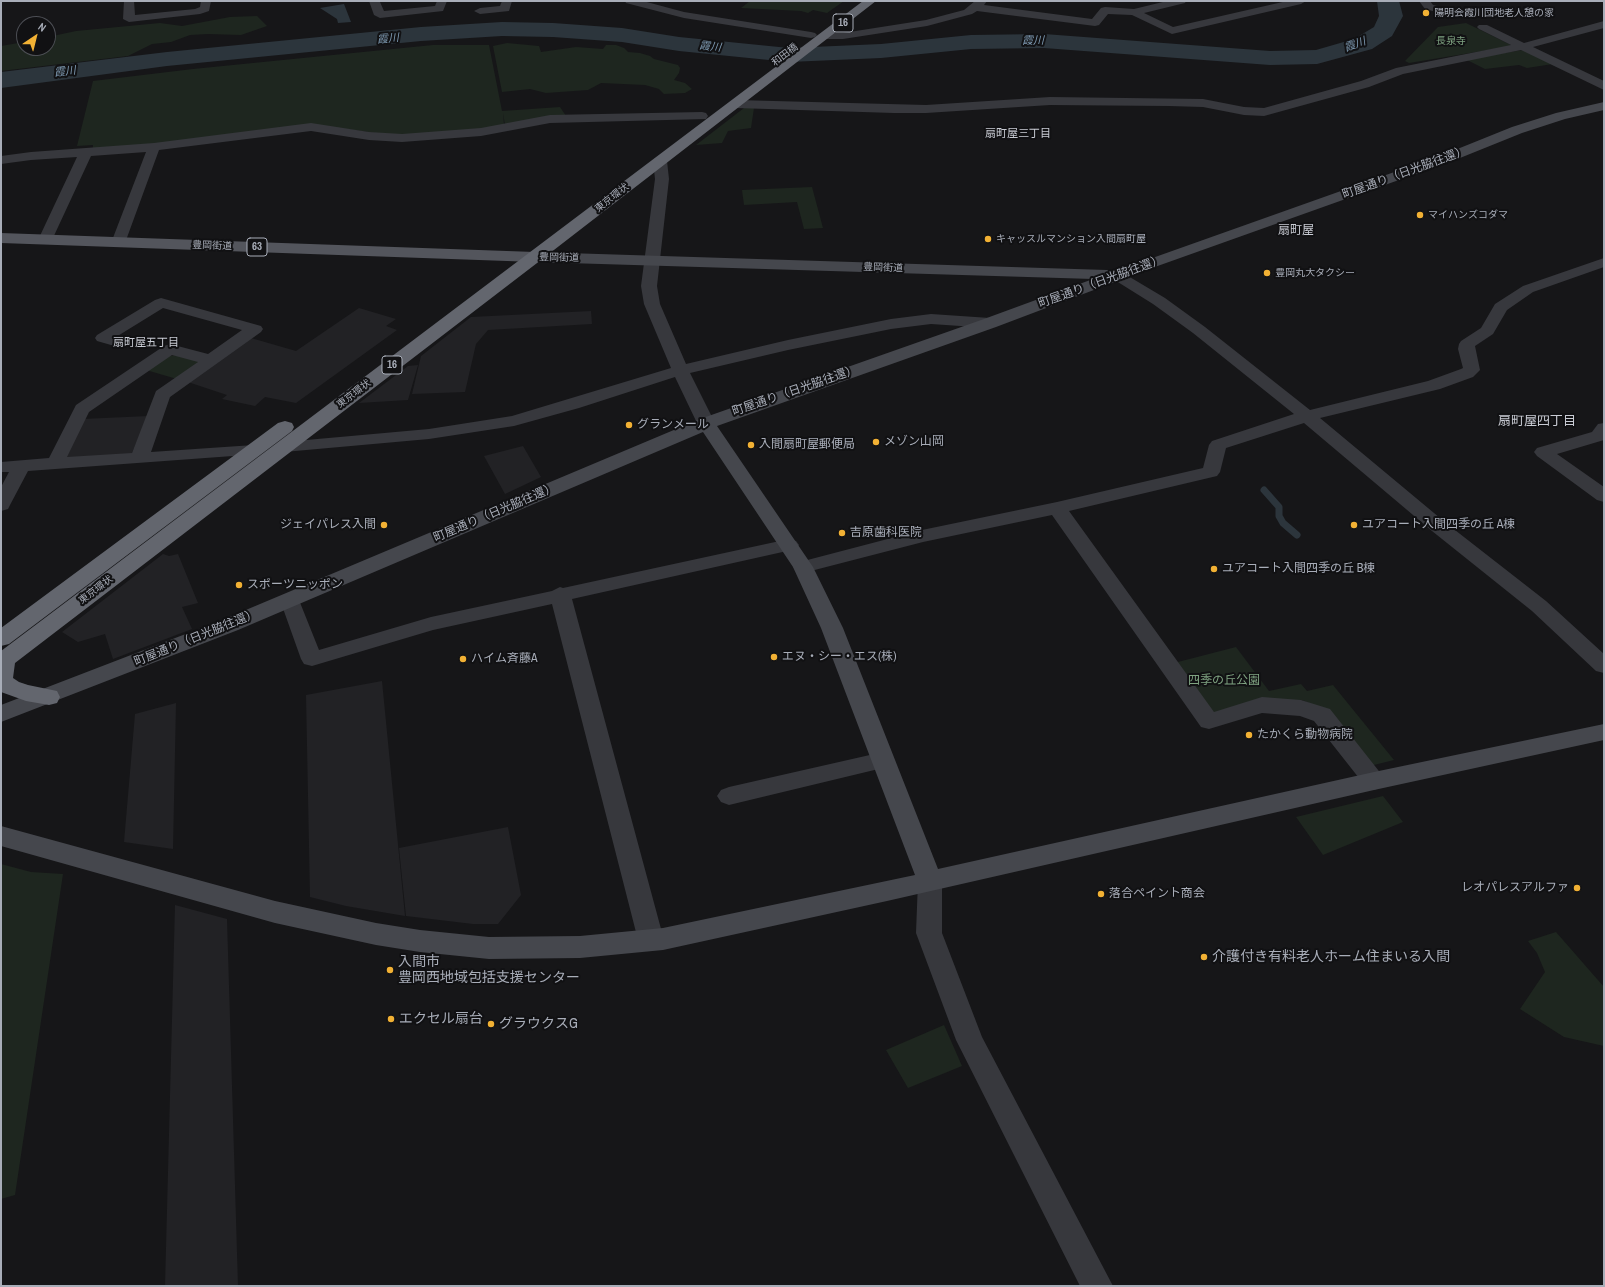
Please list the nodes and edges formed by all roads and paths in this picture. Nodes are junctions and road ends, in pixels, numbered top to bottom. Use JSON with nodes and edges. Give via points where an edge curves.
{"nodes":[{"id":1,"x":129,"y":1,"type":"edge"},
{"id":2,"x":206,"y":1,"type":"edge"},
{"id":3,"x":375,"y":1,"type":"edge"},
{"id":4,"x":442,"y":1,"type":"edge"},
{"id":5,"x":507,"y":1,"type":"edge"},
{"id":6,"x":630,"y":1,"type":"edge"},
{"id":7,"x":856,"y":1,"type":"edge"},
{"id":8,"x":870,"y":1,"type":"edge"},
{"id":9,"x":1149,"y":1,"type":"edge"},
{"id":10,"x":1181,"y":1,"type":"edge"},
{"id":11,"x":1301,"y":1,"type":"edge"},
{"id":12,"x":1424,"y":1,"type":"edge"},
{"id":13,"x":979,"y":4,"type":"edge"},
{"id":14,"x":1160,"y":6,"type":"junction"},
{"id":15,"x":480,"y":11,"type":"dead end"},
{"id":16,"x":1134,"y":12,"type":"junction"},
{"id":17,"x":1456,"y":14,"type":"dead end"},
{"id":18,"x":1604,"y":24,"type":"edge"},
{"id":19,"x":1483,"y":27,"type":"dead end"},
{"id":20,"x":826,"y":36,"type":"junction"},
{"id":21,"x":813,"y":40,"type":"junction"},
{"id":22,"x":1524,"y":46,"type":"junction"},
{"id":23,"x":776,"y":68,"type":"junction"},
{"id":24,"x":1604,"y":86,"type":"edge"},
{"id":25,"x":736,"y":104,"type":"junction"},
{"id":26,"x":1603,"y":107,"type":"edge"},
{"id":27,"x":702,"y":116,"type":"junction"},
{"id":28,"x":154,"y":147,"type":"junction"},
{"id":29,"x":86,"y":153,"type":"junction"},
{"id":30,"x":1,"y":160,"type":"edge"},
{"id":31,"x":660,"y":161,"type":"junction"},
{"id":32,"x":1,"y":238,"type":"edge"},
{"id":33,"x":45,"y":240,"type":"junction"},
{"id":34,"x":118,"y":243,"type":"junction"},
{"id":35,"x":514,"y":256,"type":"junction"},
{"id":36,"x":535,"y":257,"type":"junction"},
{"id":37,"x":652,"y":260,"type":"junction"},
{"id":38,"x":1604,"y":262,"type":"edge"},
{"id":39,"x":1118,"y":276,"type":"junction"},
{"id":40,"x":990,"y":323,"type":"junction"},
{"id":41,"x":117,"y":342,"type":"dead end"},
{"id":42,"x":210,"y":360,"type":"junction"},
{"id":43,"x":680,"y":370,"type":"junction"},
{"id":44,"x":1307,"y":416,"type":"junction"},
{"id":45,"x":706,"y":423,"type":"junction"},
{"id":46,"x":1604,"y":428,"type":"edge"},
{"id":47,"x":284,"y":447,"type":"junction"},
{"id":48,"x":254,"y":450,"type":"junction"},
{"id":49,"x":140,"y":456,"type":"junction"},
{"id":50,"x":55,"y":464,"type":"junction"},
{"id":51,"x":21,"y":466,"type":"junction"},
{"id":52,"x":1,"y":467,"type":"edge"},
{"id":53,"x":1604,"y":496,"type":"edge"},
{"id":54,"x":1,"y":505,"type":"edge"},
{"id":55,"x":1057,"y":508,"type":"junction"},
{"id":56,"x":789,"y":545,"type":"junction"},
{"id":57,"x":803,"y":567,"type":"junction"},
{"id":58,"x":560,"y":594,"type":"junction"},
{"id":59,"x":290,"y":600,"type":"junction"},
{"id":60,"x":2,"y":653,"type":"edge"},
{"id":61,"x":1604,"y":666,"type":"edge"},
{"id":62,"x":49,"y":696,"type":"junction"},
{"id":63,"x":1,"y":714,"type":"edge"},
{"id":64,"x":1604,"y":732,"type":"edge"},
{"id":65,"x":884,"y":760,"type":"junction"},
{"id":66,"x":1374,"y":781,"type":"junction"},
{"id":67,"x":729,"y":796,"type":"dead end"},
{"id":68,"x":1,"y":836,"type":"edge"},
{"id":69,"x":930,"y":881,"type":"junction"},
{"id":70,"x":651,"y":940,"type":"junction"},
{"id":71,"x":1097,"y":1286,"type":"edge"}],
"edges":[{"from":1,"to":2,"type":"street","via":[[129,19],[205,10]]},
{"from":3,"to":4,"type":"street","via":[[380,15],[439,9]]},
{"from":5,"to":15,"type":"street","via":[[505,9]]},
{"from":6,"to":21,"type":"street","via":[[684,15]]},
{"from":7,"to":21,"type":"highway","number":"16"},
{"from":8,"to":20,"type":"highway","number":"16"},
{"from":9,"to":14,"type":"street"},
{"from":10,"to":14,"type":"street"},
{"from":11,"to":16,"type":"street","via":[[1172,31]]},
{"from":12,"to":17,"type":"street","via":[[1429,7]]},
{"from":13,"to":16,"type":"street","via":[[1095,23],[1105,10]]},
{"from":13,"to":20,"type":"street","via":[[968,12],[926,23],[843,36]]},
{"from":14,"to":16,"type":"street"},
{"from":18,"to":22,"type":"street"},
{"from":19,"to":22,"type":"street"},
{"from":20,"to":21,"type":"highway","number":"16"},
{"from":21,"to":23,"type":"highway","name":"和田橋","number":"16"},
{"from":21,"to":23,"type":"highway","name":"和田橋","number":"16","via":[[801,43]]},
{"from":22,"to":24,"type":"street"},
{"from":22,"to":25,"type":"street","via":[[1409,69],[1264,112],[1203,103],[1170,102],[1050,101],[906,109]]},
{"from":23,"to":25,"type":"highway","name":"東京環状","number":"16"},
{"from":23,"to":27,"type":"highway","name":"東京環状","number":"16"},
{"from":25,"to":31,"type":"highway","name":"東京環状","number":"16"},
{"from":26,"to":39,"type":"street","name":"町屋通り（日光脇往還）","via":[[1561,116],[1517,130],[1450,158]]},
{"from":27,"to":28,"type":"street","via":[[550,119],[481,132],[402,138],[311,127]]},
{"from":27,"to":35,"type":"highway","name":"東京環状","number":"16"},
{"from":28,"to":29,"type":"street"},
{"from":28,"to":34,"type":"street"},
{"from":29,"to":30,"type":"street"},
{"from":29,"to":33,"type":"street"},
{"from":31,"to":36,"type":"highway","name":"東京環状","number":"16"},
{"from":31,"to":37,"type":"street","via":[[662,179]]},
{"from":32,"to":33,"type":"main road","name":"豊岡街道","number":"63"},
{"from":33,"to":34,"type":"main road","name":"豊岡街道","number":"63"},
{"from":34,"to":35,"type":"main road","name":"豊岡街道","number":"63"},
{"from":35,"to":36,"type":"main road","name":"豊岡街道","number":"63"},
{"from":35,"to":48,"type":"highway","name":"東京環状","number":"16"},
{"from":36,"to":37,"type":"street","name":"豊岡街道"},
{"from":36,"to":47,"type":"highway","name":"東京環状","number":"16"},
{"from":37,"to":39,"type":"street","name":"豊岡街道"},
{"from":37,"to":43,"type":"street","via":[[649,286],[652,304]]},
{"from":38,"to":44,"type":"street","via":[[1528,289],[1501,307],[1487,331],[1467,344],[1472,370],[1467,373],[1434,385]]},
{"from":39,"to":40,"type":"street","name":"町屋通り（日光脇往還）"},
{"from":39,"to":44,"type":"street","via":[[1199,330]]},
{"from":40,"to":43,"type":"street","via":[[931,319],[891,324]]},
{"from":40,"to":45,"type":"street","name":"町屋通り（日光脇往還）"},
{"from":41,"to":42,"type":"street","via":[[103,338],[161,302],[255,329]]},
{"from":42,"to":49,"type":"street","via":[[162,395]]},
{"from":42,"to":50,"type":"street","via":[[170,349],[82,409]]},
{"from":43,"to":45,"type":"street"},
{"from":43,"to":47,"type":"street","via":[[514,421],[429,434]]},
{"from":44,"to":55,"type":"street","via":[[1218,445],[1211,472]]},
{"from":44,"to":61,"type":"street","via":[[1439,527],[1539,606]]},
{"from":45,"to":56,"type":"street"},
{"from":45,"to":59,"type":"street","name":"町屋通り（日光脇往還）"},
{"from":46,"to":53,"type":"street","via":[[1599,436],[1543,452]]},
{"from":47,"to":60,"type":"highway","name":"東京環状","number":"16"},
{"from":48,"to":49,"type":"street"},
{"from":48,"to":60,"type":"highway","name":"東京環状","number":"16"},
{"from":49,"to":50,"type":"street"},
{"from":50,"to":51,"type":"street"},
{"from":51,"to":52,"type":"street"},
{"from":51,"to":54,"type":"street"},
{"from":55,"to":57,"type":"street","via":[[922,536]]},
{"from":55,"to":66,"type":"street","via":[[1209,721],[1262,705],[1301,708],[1322,715]]},
{"from":56,"to":57,"type":"street"},
{"from":56,"to":58,"type":"street"},
{"from":57,"to":65,"type":"street","via":[[832,628]]},
{"from":58,"to":59,"type":"street","via":[[431,624],[312,659]]},
{"from":58,"to":70,"type":"street"},
{"from":59,"to":62,"type":"street","name":"町屋通り（日光脇往還）"},
{"from":60,"to":62,"type":"highway","via":[[2,680],[11,688]]},
{"from":62,"to":63,"type":"street","name":"町屋通り（日光脇往還）"},
{"from":64,"to":66,"type":"street"},
{"from":65,"to":67,"type":"street"},
{"from":65,"to":69,"type":"street"},
{"from":66,"to":69,"type":"street"},
{"from":68,"to":70,"type":"street","via":[[275,912],[376,934],[497,948],[580,947]]},
{"from":69,"to":70,"type":"street"},
{"from":69,"to":71,"type":"street","via":[[928,933],[970,1040]]}]}
